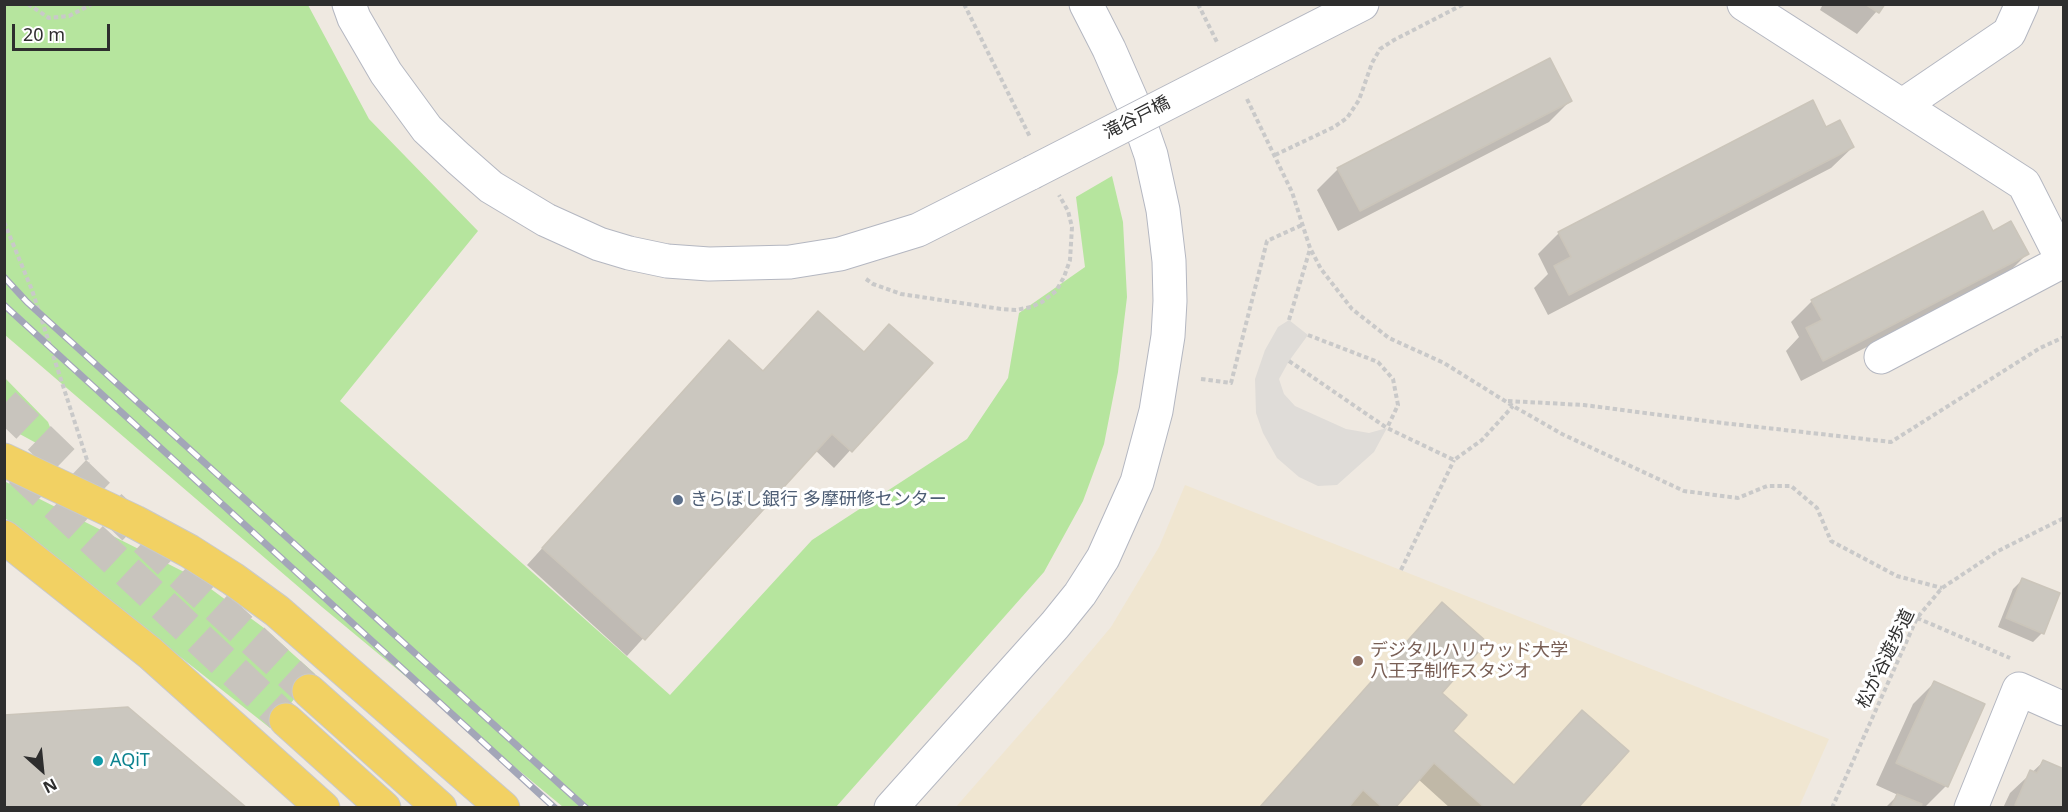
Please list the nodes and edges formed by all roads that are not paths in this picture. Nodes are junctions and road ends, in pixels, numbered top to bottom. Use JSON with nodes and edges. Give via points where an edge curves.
{"nodes":[{"id":1,"x":349,"y":4,"type":"edge"},
{"id":2,"x":1086,"y":4,"type":"edge"},
{"id":3,"x":1362,"y":4,"type":"edge"},
{"id":4,"x":1744,"y":4,"type":"edge"},
{"id":5,"x":2022,"y":4,"type":"edge"},
{"id":6,"x":1903,"y":105,"type":"junction"},
{"id":7,"x":1881,"y":357,"type":"dead end"},
{"id":8,"x":4,"y":460,"type":"edge"},
{"id":9,"x":4,"y":537,"type":"edge"},
{"id":10,"x":309,"y":691,"type":"tunnel mouth"},
{"id":11,"x":2064,"y":709,"type":"edge"},
{"id":12,"x":286,"y":720,"type":"tunnel mouth"},
{"id":13,"x":323,"y":807,"type":"edge"},
{"id":14,"x":384,"y":807,"type":"edge"},
{"id":15,"x":440,"y":807,"type":"edge"},
{"id":16,"x":503,"y":807,"type":"edge"},
{"id":17,"x":891,"y":807,"type":"edge"},
{"id":18,"x":1971,"y":807,"type":"edge"}],
"edges":[{"from":1,"to":3,"type":"street","name":"滝谷戸橋","bridge":true,"via":[[386,73],[427,129],[491,187],[546,220],[599,244],[667,261],[709,264],[790,262],[840,254],[918,230],[1031,173],[1244,79]]},
{"from":2,"to":17,"type":"street","via":[[1134,106],[1151,155],[1162,210],[1170,301],[1156,411],[1137,482],[1102,558],[1080,594]]},
{"from":4,"to":6,"type":"street"},
{"from":5,"to":6,"type":"street","via":[[2009,33]]},
{"from":6,"to":7,"type":"street","via":[[2024,184],[2063,261]]},
{"from":8,"to":16,"type":"main road","via":[[189,551],[277,610]]},
{"from":9,"to":13,"type":"main road","via":[[150,653]]},
{"from":10,"to":15,"type":"main road"},
{"from":11,"to":18,"type":"street","via":[[2019,689]]},
{"from":12,"to":14,"type":"main road"}]}
